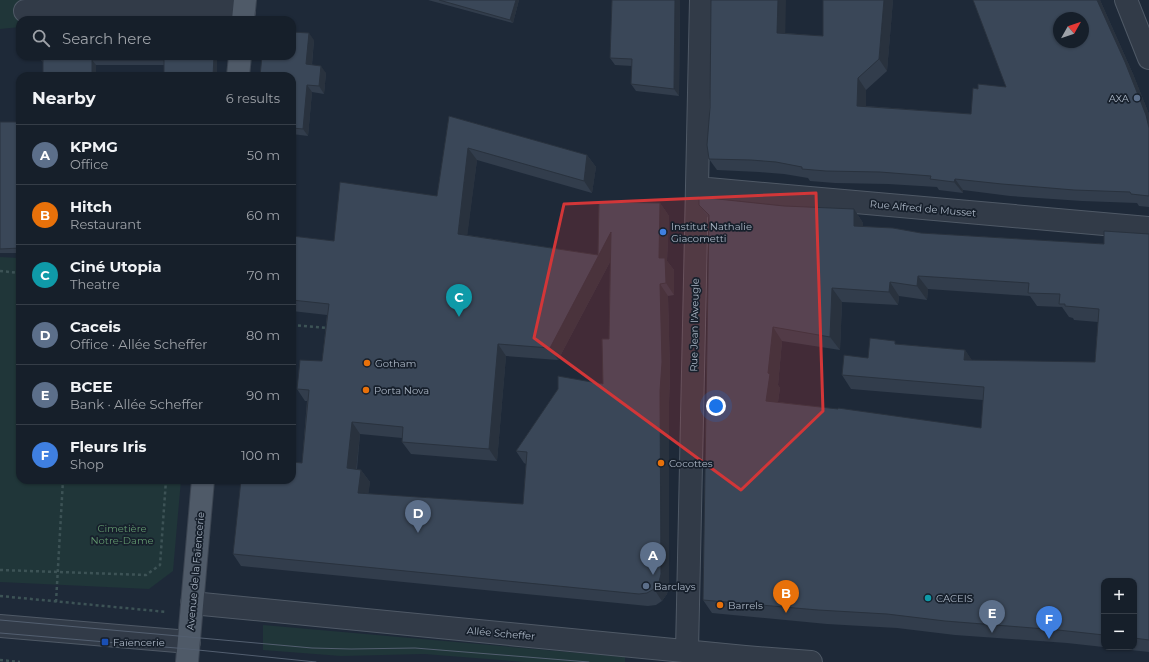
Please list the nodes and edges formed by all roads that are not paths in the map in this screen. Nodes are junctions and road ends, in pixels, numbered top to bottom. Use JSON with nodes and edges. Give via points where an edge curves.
{"nodes":[{"id":1,"x":700,"y":0,"type":"edge"},
{"id":2,"x":1126,"y":0,"type":"edge"},
{"id":3,"x":244,"y":10,"type":"edge"},
{"id":4,"x":24,"y":11,"type":"dead end"},
{"id":5,"x":1149,"y":58,"type":"edge"},
{"id":6,"x":240,"y":60,"type":"edge"},
{"id":7,"x":238,"y":72,"type":"edge"},
{"id":8,"x":697,"y":188,"type":"junction"},
{"id":9,"x":1149,"y":228,"type":"edge"},
{"id":10,"x":202,"y":484,"type":"edge"},
{"id":11,"x":183,"y":608,"type":"junction"},
{"id":12,"x":0,"y":626,"type":"edge"},
{"id":13,"x":687,"y":651,"type":"junction"},
{"id":14,"x":188,"y":652,"type":"edge"},
{"id":15,"x":811,"y":662,"type":"edge"}],
"edges":[{"from":1,"to":8,"type":"street","name":"Rue Jean l'Aveugle"},
{"from":2,"to":5,"type":"street"},
{"from":3,"to":4,"type":"street"},
{"from":6,"to":7,"type":"main road"},
{"from":8,"to":9,"type":"street","name":"Rue Alfred de Musset"},
{"from":8,"to":13,"type":"street","name":"Rue Jean l'Aveugle"},
{"from":10,"to":11,"type":"main road","name":"Avenue de la Faïencerie"},
{"from":11,"to":13,"type":"street","name":"Allée Scheffer"},
{"from":11,"to":14,"type":"main road","name":"Avenue de la Faïencerie"},
{"from":12,"to":14,"type":"street"},
{"from":13,"to":15,"type":"street","name":"Allée Scheffer"}]}
